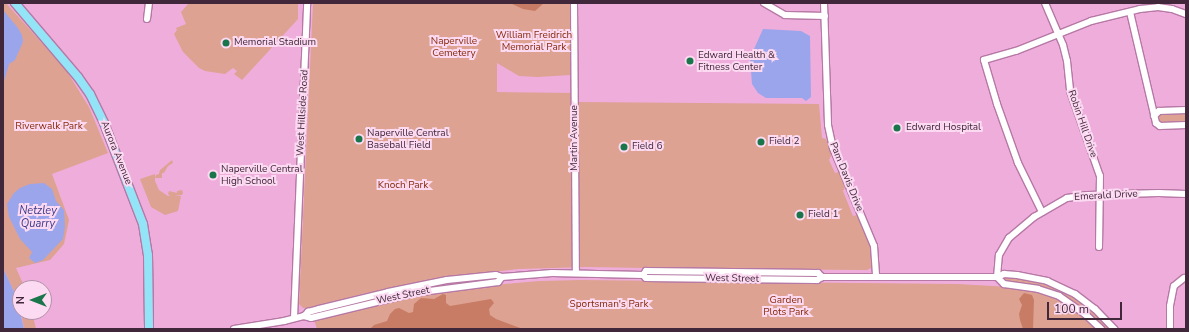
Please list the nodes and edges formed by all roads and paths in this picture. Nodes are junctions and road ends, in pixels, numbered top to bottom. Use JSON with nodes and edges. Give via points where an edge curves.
{"nodes":[{"id":1,"x":15,"y":3,"type":"edge"},
{"id":2,"x":149,"y":3,"type":"edge"},
{"id":3,"x":307,"y":3,"type":"edge"},
{"id":4,"x":574,"y":3,"type":"edge"},
{"id":5,"x":764,"y":3,"type":"edge"},
{"id":6,"x":824,"y":3,"type":"edge"},
{"id":7,"x":1045,"y":3,"type":"edge"},
{"id":8,"x":1130,"y":12,"type":"junction"},
{"id":9,"x":1186,"y":14,"type":"edge"},
{"id":10,"x":824,"y":16,"type":"junction"},
{"id":11,"x":147,"y":18,"type":"dead end"},
{"id":12,"x":1058,"y":34,"type":"junction"},
{"id":13,"x":1186,"y":110,"type":"edge"},
{"id":14,"x":1154,"y":116,"type":"junction"},
{"id":15,"x":1186,"y":125,"type":"edge"},
{"id":16,"x":1186,"y":194,"type":"edge"},
{"id":17,"x":1101,"y":195,"type":"junction"},
{"id":18,"x":1042,"y":212,"type":"junction"},
{"id":19,"x":1099,"y":248,"type":"dead end"},
{"id":20,"x":576,"y":274,"type":"junction"},
{"id":21,"x":876,"y":277,"type":"junction"},
{"id":22,"x":997,"y":277,"type":"junction"},
{"id":23,"x":1184,"y":278,"type":"dead end"},
{"id":24,"x":294,"y":318,"type":"junction"},
{"id":25,"x":149,"y":329,"type":"edge"},
{"id":26,"x":234,"y":329,"type":"edge"},
{"id":27,"x":1101,"y":329,"type":"edge"},
{"id":28,"x":1114,"y":329,"type":"edge"},
{"id":29,"x":1170,"y":329,"type":"edge"}],
"edges":[{"from":1,"to":25,"type":"main road","name":"Aurora Avenue","via":[[78,77],[90,94],[106,128],[137,206],[146,237]]},
{"from":2,"to":11,"type":"street"},
{"from":3,"to":24,"type":"street","name":"West Hillside Road"},
{"from":4,"to":20,"type":"street","name":"Martin Avenue"},
{"from":5,"to":10,"type":"street","via":[[785,15]]},
{"from":6,"to":10,"type":"street","name":"Pam Davis Drive"},
{"from":7,"to":12,"type":"street","name":"Robin Hill Drive"},
{"from":8,"to":9,"type":"street","via":[[1158,7]]},
{"from":8,"to":12,"type":"street","via":[[1091,21]]},
{"from":8,"to":14,"type":"street"},
{"from":10,"to":21,"type":"street","name":"Pam Davis Drive","via":[[828,125],[833,148],[874,246]]},
{"from":12,"to":17,"type":"street","name":"Robin Hill Drive","via":[[1066,55],[1072,97],[1100,176]]},
{"from":12,"to":18,"type":"street","via":[[1016,51],[984,60],[1018,163]]},
{"from":13,"to":14,"type":"street","via":[[1159,112]]},
{"from":14,"to":15,"type":"street","via":[[1160,126]]},
{"from":16,"to":17,"type":"street","name":"Emerald Drive"},
{"from":17,"to":18,"type":"street","name":"Emerald Drive","via":[[1073,196]]},
{"from":17,"to":19,"type":"street","name":"Robin Hill Drive"},
{"from":18,"to":22,"type":"street","name":"Emerald Drive","via":[[1006,242],[999,255]]},
{"from":20,"to":21,"type":"street","name":"West Street","via":[[643,274],[646,271],[818,273],[822,277]]},
{"from":20,"to":24,"type":"street","name":"West Street","via":[[502,277],[498,282],[414,293],[311,318]]},
{"from":21,"to":22,"type":"street","name":"West Street"},
{"from":22,"to":27,"type":"street","name":"West Street","via":[[1004,284],[1038,289],[1058,296],[1085,314]]},
{"from":22,"to":28,"type":"street","name":"West Street","via":[[1004,274],[1027,276],[1066,289],[1095,309]]},
{"from":23,"to":29,"type":"street","via":[[1174,286],[1170,306]]},
{"from":24,"to":26,"type":"street","name":"West Street"}]}
